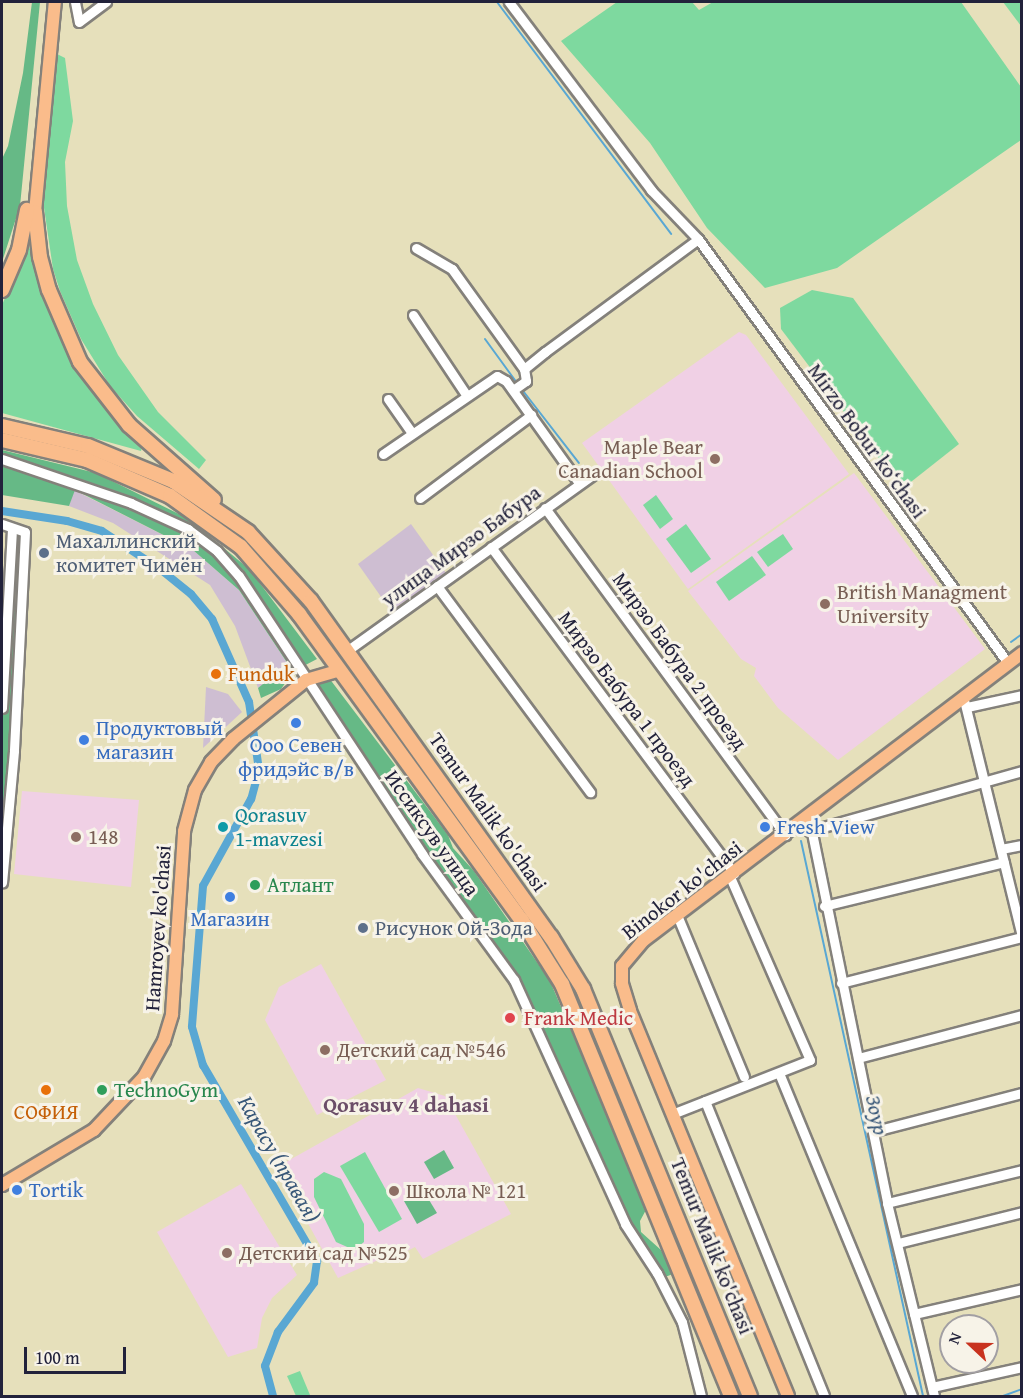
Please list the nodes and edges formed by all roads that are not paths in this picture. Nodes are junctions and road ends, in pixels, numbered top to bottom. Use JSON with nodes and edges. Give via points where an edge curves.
{"nodes":[{"id":1,"x":47,"y":2,"type":"edge"},
{"id":2,"x":55,"y":2,"type":"edge"},
{"id":3,"x":75,"y":2,"type":"edge"},
{"id":4,"x":106,"y":2,"type":"edge"},
{"id":5,"x":509,"y":2,"type":"edge"},
{"id":6,"x":31,"y":211,"type":"junction"},
{"id":7,"x":698,"y":239,"type":"junction"},
{"id":8,"x":416,"y":248,"type":"dead end"},
{"id":9,"x":2,"y":290,"type":"edge"},
{"id":10,"x":413,"y":315,"type":"dead end"},
{"id":11,"x":524,"y":369,"type":"junction"},
{"id":12,"x":513,"y":390,"type":"junction"},
{"id":13,"x":467,"y":396,"type":"junction"},
{"id":14,"x":388,"y":399,"type":"dead end"},
{"id":15,"x":531,"y":415,"type":"junction"},
{"id":16,"x":2,"y":426,"type":"edge"},
{"id":17,"x":412,"y":433,"type":"junction"},
{"id":18,"x":2,"y":440,"type":"edge"},
{"id":19,"x":383,"y":454,"type":"dead end"},
{"id":20,"x":2,"y":459,"type":"edge"},
{"id":21,"x":595,"y":473,"type":"dead end"},
{"id":22,"x":579,"y":483,"type":"junction"},
{"id":23,"x":420,"y":498,"type":"dead end"},
{"id":24,"x":545,"y":508,"type":"junction"},
{"id":25,"x":2,"y":524,"type":"edge"},
{"id":26,"x":12,"y":529,"type":"junction"},
{"id":27,"x":248,"y":532,"type":"junction"},
{"id":28,"x":491,"y":547,"type":"junction"},
{"id":29,"x":437,"y":586,"type":"junction"},
{"id":30,"x":324,"y":648,"type":"junction"},
{"id":31,"x":348,"y":650,"type":"junction"},
{"id":32,"x":1022,"y":653,"type":"edge"},
{"id":33,"x":1008,"y":663,"type":"junction"},
{"id":34,"x":340,"y":670,"type":"junction"},
{"id":35,"x":306,"y":680,"type":"junction"},
{"id":36,"x":1022,"y":695,"type":"edge"},
{"id":37,"x":965,"y":702,"type":"junction"},
{"id":38,"x":2,"y":708,"type":"edge"},
{"id":39,"x":1022,"y":771,"type":"edge"},
{"id":40,"x":984,"y":780,"type":"junction"},
{"id":41,"x":590,"y":792,"type":"dead end"},
{"id":42,"x":809,"y":818,"type":"junction"},
{"id":43,"x":809,"y":831,"type":"junction"},
{"id":44,"x":785,"y":835,"type":"junction"},
{"id":45,"x":1022,"y":845,"type":"edge"},
{"id":46,"x":1001,"y":849,"type":"junction"},
{"id":47,"x":1004,"y":862,"type":"junction"},
{"id":48,"x":732,"y":875,"type":"junction"},
{"id":49,"x":2,"y":882,"type":"edge"},
{"id":50,"x":824,"y":906,"type":"junction"},
{"id":51,"x":677,"y":915,"type":"junction"},
{"id":52,"x":1020,"y":922,"type":"edge"},
{"id":53,"x":1022,"y":937,"type":"edge"},
{"id":54,"x":841,"y":983,"type":"junction"},
{"id":55,"x":1022,"y":1015,"type":"edge"},
{"id":56,"x":858,"y":1058,"type":"junction"},
{"id":57,"x":779,"y":1073,"type":"junction"},
{"id":58,"x":744,"y":1077,"type":"dead end"},
{"id":59,"x":1022,"y":1093,"type":"edge"},
{"id":60,"x":705,"y":1101,"type":"junction"},
{"id":61,"x":672,"y":1114,"type":"junction"},
{"id":62,"x":875,"y":1131,"type":"junction"},
{"id":63,"x":657,"y":1163,"type":"junction"},
{"id":64,"x":641,"y":1170,"type":"junction"},
{"id":65,"x":1022,"y":1170,"type":"edge"},
{"id":66,"x":2,"y":1185,"type":"edge"},
{"id":67,"x":887,"y":1203,"type":"junction"},
{"id":68,"x":1022,"y":1212,"type":"edge"},
{"id":69,"x":898,"y":1243,"type":"junction"},
{"id":70,"x":1022,"y":1289,"type":"edge"},
{"id":71,"x":914,"y":1314,"type":"junction"},
{"id":72,"x":1022,"y":1367,"type":"edge"},
{"id":73,"x":933,"y":1392,"type":"edge"},
{"id":74,"x":701,"y":1396,"type":"edge"},
{"id":75,"x":731,"y":1396,"type":"edge"},
{"id":76,"x":750,"y":1396,"type":"edge"},
{"id":77,"x":788,"y":1396,"type":"edge"},
{"id":78,"x":824,"y":1396,"type":"edge"},
{"id":79,"x":912,"y":1396,"type":"edge"}],
"edges":[{"from":1,"to":6,"type":"main road"},
{"from":2,"to":6,"type":"main road"},
{"from":3,"to":4,"type":"street","via":[[79,22]]},
{"from":5,"to":7,"type":"street","name":"Mirzo Bobur ko‘chasi","via":[[651,190]]},
{"from":6,"to":9,"type":"highway"},
{"from":6,"to":27,"type":"highway","via":[[55,308],[71,346],[91,378],[129,425]]},
{"from":7,"to":11,"type":"street"},
{"from":7,"to":33,"type":"street","name":"Mirzo Bobur ko‘chasi"},
{"from":8,"to":11,"type":"street","via":[[452,268]]},
{"from":10,"to":13,"type":"street"},
{"from":11,"to":12,"type":"street","via":[[526,381]]},
{"from":12,"to":13,"type":"street","via":[[503,379],[494,377]]},
{"from":12,"to":15,"type":"street"},
{"from":13,"to":17,"type":"street"},
{"from":14,"to":17,"type":"street"},
{"from":15,"to":22,"type":"street"},
{"from":15,"to":23,"type":"street"},
{"from":16,"to":27,"type":"highway","name":"Temur Malik ko'chasi","via":[[65,439],[125,458],[199,496]]},
{"from":17,"to":19,"type":"street"},
{"from":18,"to":30,"type":"highway","name":"Temur Malik ko'chasi","via":[[109,467],[195,511],[257,563]]},
{"from":20,"to":35,"type":"street","name":"Иссиксув улица","via":[[130,503],[203,539],[239,576]]},
{"from":21,"to":22,"type":"street","name":"улица Мирзо Бабура"},
{"from":22,"to":24,"type":"street","name":"улица Мирзо Бабура"},
{"from":24,"to":28,"type":"street","name":"улица Мирзо Бабура"},
{"from":24,"to":44,"type":"street","name":"Мирзо Бабура 2 проезд"},
{"from":25,"to":26,"type":"street"},
{"from":26,"to":38,"type":"street"},
{"from":26,"to":49,"type":"street","via":[[25,532],[14,751]]},
{"from":27,"to":31,"type":"highway","name":"Temur Malik ko'chasi","via":[[302,589]]},
{"from":28,"to":29,"type":"street","name":"улица Мирзо Бабура"},
{"from":28,"to":48,"type":"street","name":"Мирзо Бабура 1 проезд"},
{"from":29,"to":31,"type":"street","name":"улица Мирзо Бабура"},
{"from":29,"to":41,"type":"street"},
{"from":30,"to":34,"type":"highway","name":"Temur Malik ko'chasi"},
{"from":30,"to":35,"type":"main road","name":"Hamroyev ko'chasi","via":[[319,666]]},
{"from":31,"to":63,"type":"highway","name":"Temur Malik ko'chasi","via":[[572,969],[597,1016]]},
{"from":32,"to":33,"type":"main road","name":"Binokor ko'chasi"},
{"from":33,"to":37,"type":"main road","name":"Binokor ko'chasi"},
{"from":34,"to":35,"type":"main road","name":"Hamroyev ko'chasi"},
{"from":34,"to":64,"type":"highway","name":"Temur Malik ko'chasi","via":[[555,971],[579,1018]]},
{"from":35,"to":66,"type":"main road","name":"Hamroyev ko'chasi","via":[[212,762],[188,809],[174,1004],[157,1057],[134,1092],[100,1125]]},
{"from":35,"to":74,"type":"street","name":"Иссиксув улица","via":[[422,854],[514,980],[625,1224],[657,1273],[682,1322]]},
{"from":36,"to":37,"type":"street"},
{"from":37,"to":40,"type":"street"},
{"from":37,"to":42,"type":"main road","name":"Binokor ko'chasi"},
{"from":39,"to":40,"type":"street"},
{"from":40,"to":43,"type":"street"},
{"from":40,"to":46,"type":"street"},
{"from":42,"to":43,"type":"street"},
{"from":42,"to":44,"type":"main road","name":"Binokor ko'chasi"},
{"from":43,"to":50,"type":"street"},
{"from":44,"to":48,"type":"main road","name":"Binokor ko'chasi"},
{"from":45,"to":46,"type":"street"},
{"from":46,"to":47,"type":"street"},
{"from":47,"to":50,"type":"street"},
{"from":47,"to":52,"type":"street"},
{"from":48,"to":51,"type":"main road","name":"Binokor ko'chasi"},
{"from":48,"to":57,"type":"street","name":"Мирзо Бабура 1 проезд","via":[[810,1060]]},
{"from":50,"to":54,"type":"street"},
{"from":51,"to":58,"type":"street"},
{"from":51,"to":61,"type":"main road","name":"Binokor ko'chasi","via":[[634,948],[622,971],[630,1010]]},
{"from":52,"to":53,"type":"street"},
{"from":53,"to":54,"type":"street"},
{"from":54,"to":56,"type":"street"},
{"from":55,"to":56,"type":"street"},
{"from":56,"to":62,"type":"street"},
{"from":57,"to":60,"type":"street"},
{"from":57,"to":79,"type":"street"},
{"from":59,"to":62,"type":"street"},
{"from":60,"to":61,"type":"street"},
{"from":60,"to":78,"type":"street"},
{"from":61,"to":77,"type":"main road","name":"Binokor ko'chasi"},
{"from":62,"to":67,"type":"street"},
{"from":63,"to":64,"type":"highway"},
{"from":63,"to":76,"type":"highway","name":"Temur Malik ko'chasi"},
{"from":64,"to":75,"type":"highway","name":"Temur Malik ko'chasi"},
{"from":65,"to":67,"type":"street"},
{"from":67,"to":69,"type":"street"},
{"from":68,"to":69,"type":"street"},
{"from":69,"to":71,"type":"street"},
{"from":70,"to":71,"type":"street"},
{"from":71,"to":73,"type":"street"},
{"from":72,"to":73,"type":"street"}]}
